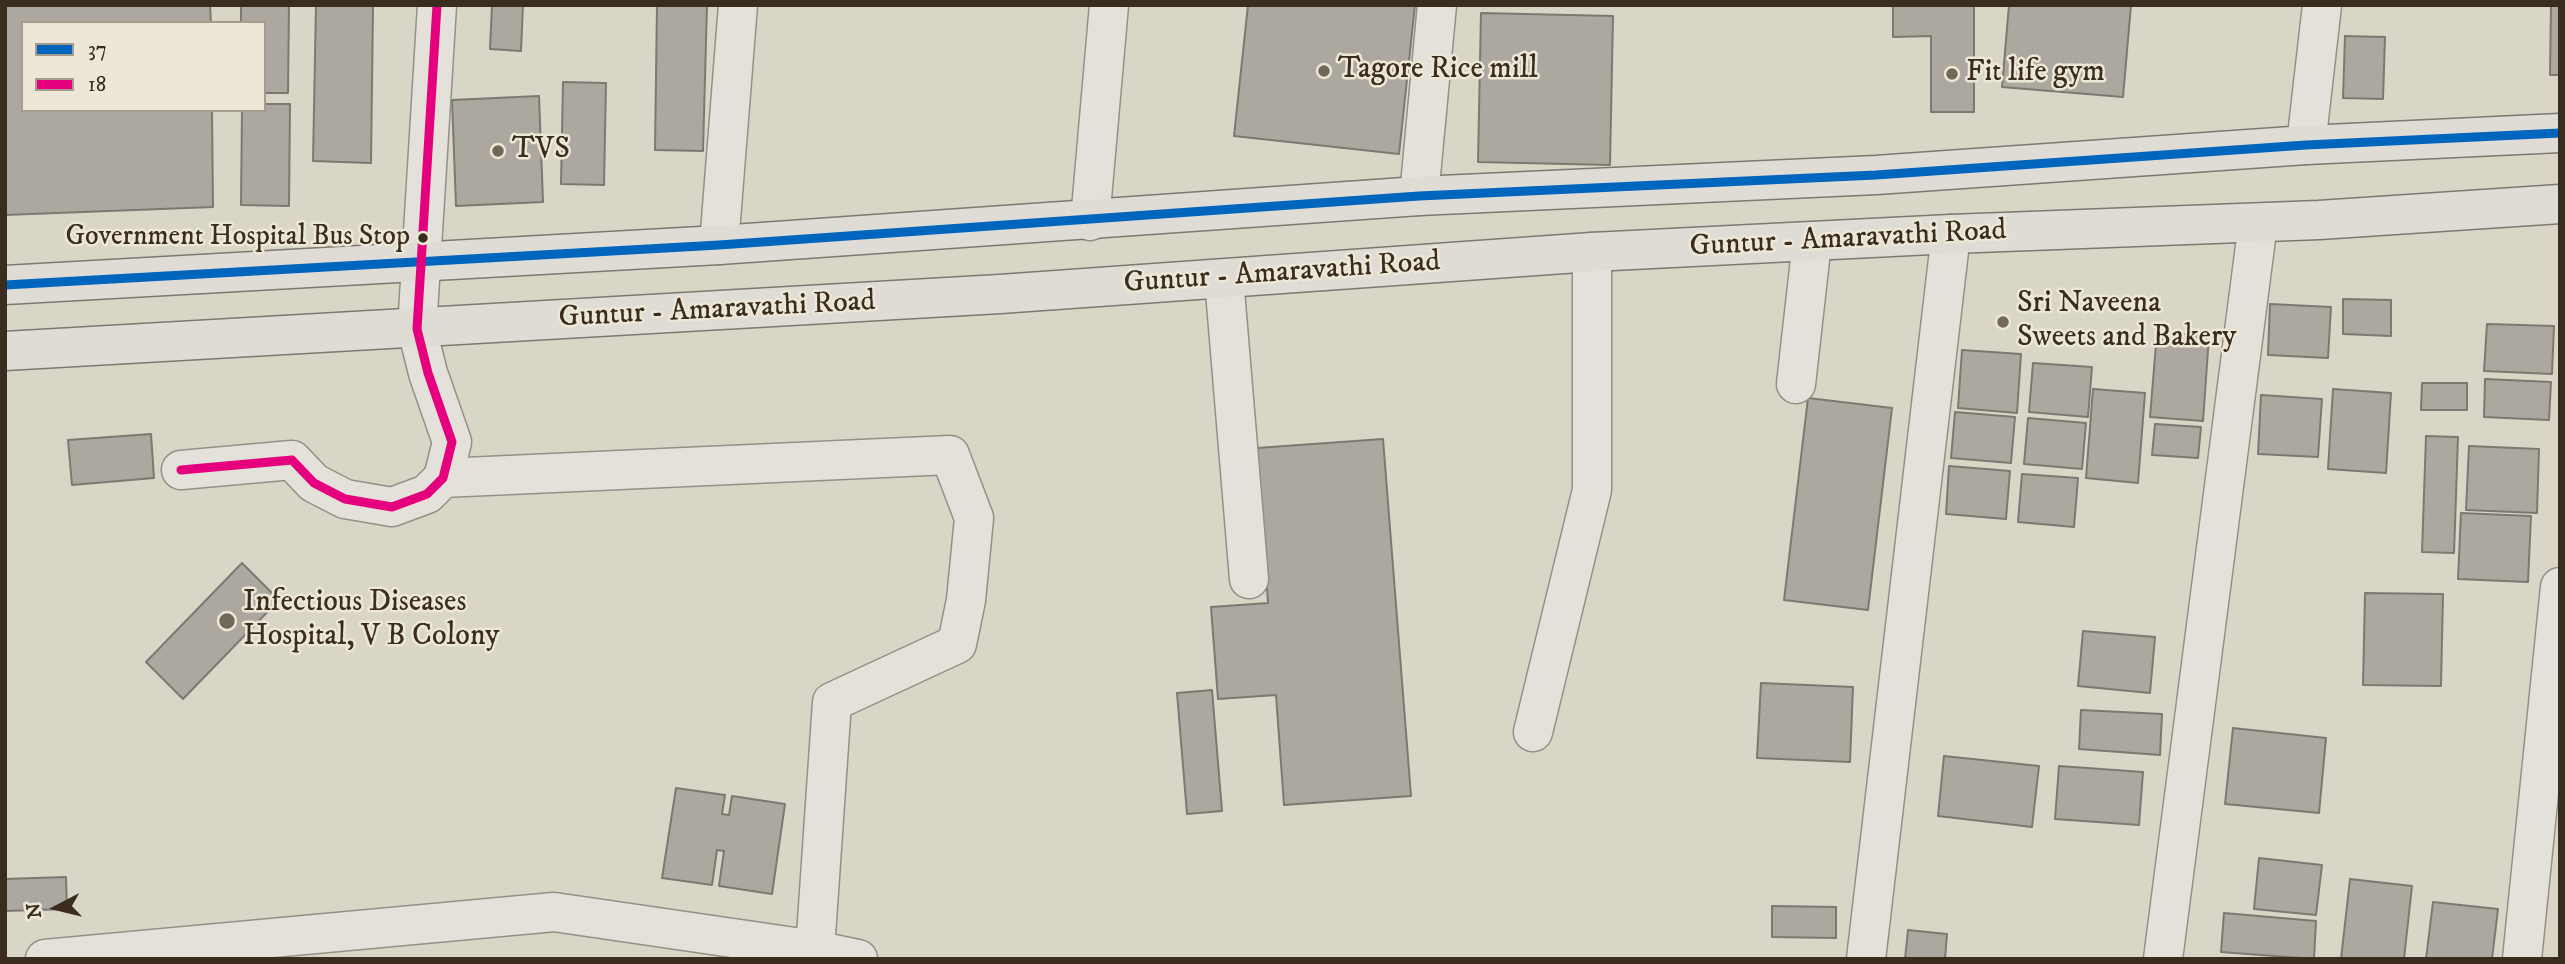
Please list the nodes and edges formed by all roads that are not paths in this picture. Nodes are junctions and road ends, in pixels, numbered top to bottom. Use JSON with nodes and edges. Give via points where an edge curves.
{"nodes":[{"id":1,"x":437,"y":5,"type":"edge"},
{"id":2,"x":738,"y":5,"type":"edge"},
{"id":3,"x":1109,"y":5,"type":"edge"},
{"id":4,"x":1437,"y":5,"type":"edge"},
{"id":5,"x":2322,"y":5,"type":"edge"},
{"id":6,"x":2560,"y":133,"type":"edge"},
{"id":7,"x":2306,"y":145,"type":"junction"},
{"id":8,"x":1419,"y":196,"type":"junction"},
{"id":9,"x":2560,"y":204,"type":"edge"},
{"id":10,"x":1090,"y":221,"type":"junction"},
{"id":11,"x":2258,"y":223,"type":"junction"},
{"id":12,"x":1951,"y":234,"type":"junction"},
{"id":13,"x":1812,"y":242,"type":"junction"},
{"id":14,"x":719,"y":245,"type":"junction"},
{"id":15,"x":1592,"y":252,"type":"junction"},
{"id":16,"x":422,"y":262,"type":"junction"},
{"id":17,"x":1224,"y":279,"type":"junction"},
{"id":18,"x":5,"y":285,"type":"edge"},
{"id":19,"x":417,"y":329,"type":"junction"},
{"id":20,"x":5,"y":351,"type":"edge"},
{"id":21,"x":1796,"y":384,"type":"dead end"},
{"id":22,"x":181,"y":470,"type":"dead end"},
{"id":23,"x":443,"y":478,"type":"junction"},
{"id":24,"x":1249,"y":579,"type":"dead end"},
{"id":25,"x":2560,"y":587,"type":"edge"},
{"id":26,"x":1533,"y":732,"type":"dead end"},
{"id":27,"x":814,"y":954,"type":"edge"},
{"id":28,"x":45,"y":959,"type":"edge"},
{"id":29,"x":858,"y":959,"type":"edge"},
{"id":30,"x":1866,"y":959,"type":"edge"},
{"id":31,"x":2163,"y":959,"type":"edge"},
{"id":32,"x":2522,"y":959,"type":"edge"}],
"edges":[{"from":1,"to":16,"type":"street"},
{"from":2,"to":14,"type":"street"},
{"from":3,"to":10,"type":"street"},
{"from":4,"to":8,"type":"street"},
{"from":5,"to":7,"type":"street"},
{"from":6,"to":7,"type":"main road"},
{"from":7,"to":8,"type":"main road","via":[[1876,175]]},
{"from":8,"to":10,"type":"main road"},
{"from":9,"to":11,"type":"main road","name":"Guntur - Amaravathi Road"},
{"from":10,"to":14,"type":"main road"},
{"from":11,"to":12,"type":"main road","name":"Guntur - Amaravathi Road"},
{"from":11,"to":31,"type":"street"},
{"from":12,"to":13,"type":"main road","name":"Guntur - Amaravathi Road"},
{"from":12,"to":30,"type":"street"},
{"from":13,"to":15,"type":"main road","name":"Guntur - Amaravathi Road"},
{"from":13,"to":21,"type":"street"},
{"from":14,"to":16,"type":"main road"},
{"from":15,"to":17,"type":"main road","name":"Guntur - Amaravathi Road"},
{"from":15,"to":26,"type":"street","via":[[1592,489]]},
{"from":16,"to":18,"type":"main road"},
{"from":16,"to":19,"type":"street"},
{"from":17,"to":19,"type":"main road","name":"Guntur - Amaravathi Road"},
{"from":17,"to":24,"type":"street"},
{"from":19,"to":20,"type":"main road","name":"Guntur - Amaravathi Road"},
{"from":19,"to":23,"type":"street","via":[[452,442]]},
{"from":22,"to":23,"type":"street","via":[[292,460],[314,483],[345,499],[392,507],[427,494]]},
{"from":23,"to":27,"type":"street","via":[[950,455],[974,518],[957,644],[832,702]]},
{"from":25,"to":32,"type":"street"},
{"from":27,"to":28,"type":"street","via":[[554,912]]},
{"from":27,"to":29,"type":"street"}]}
